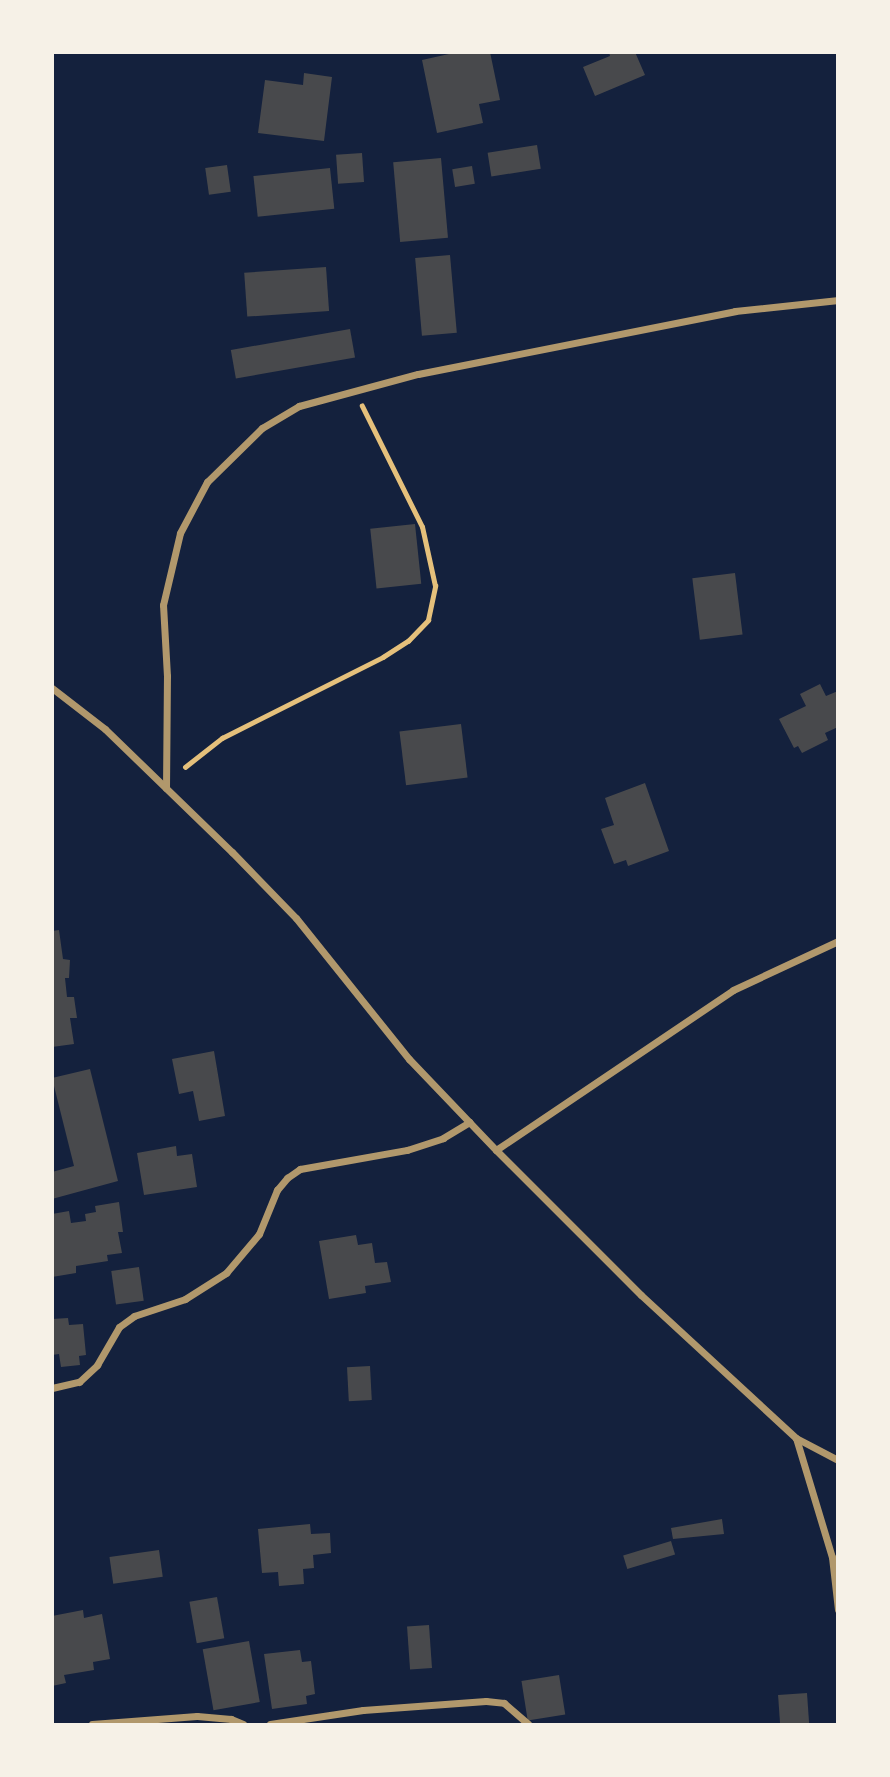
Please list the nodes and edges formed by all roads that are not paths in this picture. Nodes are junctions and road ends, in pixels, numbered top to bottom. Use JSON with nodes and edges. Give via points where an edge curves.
{"nodes":[{"id":1,"x":838,"y":300,"type":"edge"},
{"id":2,"x":52,"y":688,"type":"edge"},
{"id":3,"x":166,"y":788,"type":"junction"},
{"id":4,"x":838,"y":941,"type":"edge"},
{"id":5,"x":470,"y":1122,"type":"junction"},
{"id":6,"x":496,"y":1150,"type":"junction"},
{"id":7,"x":52,"y":1388,"type":"edge"},
{"id":8,"x":796,"y":1438,"type":"junction"},
{"id":9,"x":838,"y":1460,"type":"edge"},
{"id":10,"x":838,"y":1611,"type":"edge"},
{"id":11,"x":92,"y":1724,"type":"edge"},
{"id":12,"x":243,"y":1724,"type":"edge"},
{"id":13,"x":270,"y":1724,"type":"edge"},
{"id":14,"x":528,"y":1724,"type":"edge"}],
"edges":[{"from":1,"to":3,"type":"street","via":[[735,311],[354,390],[299,406],[262,428],[208,482],[180,533],[163,605]]},
{"from":2,"to":3,"type":"street","via":[[105,729]]},
{"from":3,"to":5,"type":"street","via":[[296,918],[410,1059]]},
{"from":4,"to":6,"type":"street","via":[[733,990]]},
{"from":5,"to":6,"type":"street"},
{"from":5,"to":7,"type":"street","via":[[443,1138],[407,1150],[300,1169],[277,1191],[258,1234],[226,1273],[185,1299],[134,1316],[120,1327],[97,1365],[79,1381]]},
{"from":6,"to":8,"type":"street","via":[[641,1295]]},
{"from":8,"to":9,"type":"street"},
{"from":8,"to":10,"type":"street","via":[[832,1557]]},
{"from":11,"to":12,"type":"street","via":[[197,1716]]},
{"from":13,"to":14,"type":"street","via":[[363,1710],[486,1701],[504,1703]]}]}
